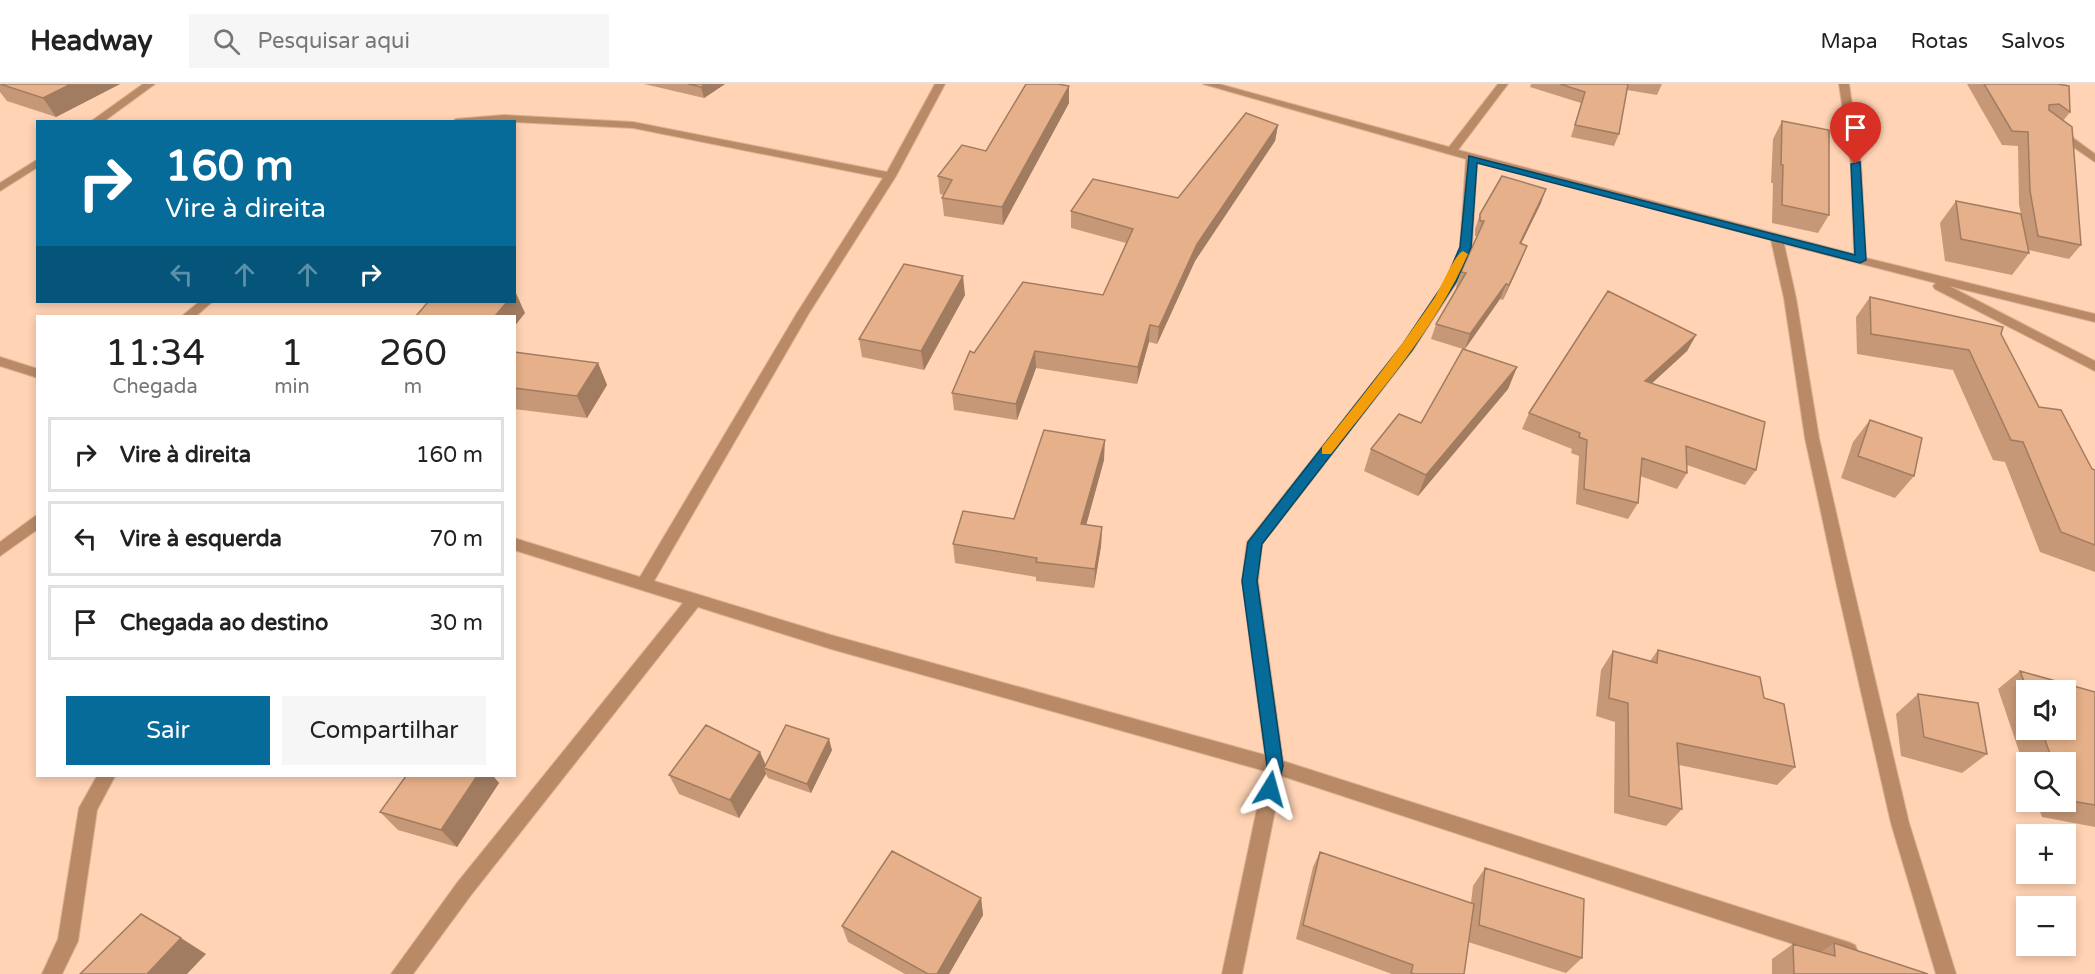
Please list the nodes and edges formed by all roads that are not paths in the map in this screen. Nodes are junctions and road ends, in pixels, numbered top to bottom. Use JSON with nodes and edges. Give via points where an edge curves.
{"nodes":[{"id":1,"x":150,"y":84,"type":"edge"},
{"id":2,"x":940,"y":84,"type":"edge"},
{"id":3,"x":1208,"y":84,"type":"edge"},
{"id":4,"x":1503,"y":84,"type":"edge"},
{"id":5,"x":1844,"y":84,"type":"edge"},
{"id":6,"x":98,"y":120,"type":"edge"},
{"id":7,"x":480,"y":120,"type":"edge"},
{"id":8,"x":2045,"y":122,"type":"edge"},
{"id":9,"x":1451,"y":152,"type":"junction"},
{"id":10,"x":1472,"y":159,"type":"junction"},
{"id":11,"x":2095,"y":159,"type":"edge"},
{"id":12,"x":36,"y":163,"type":"edge"},
{"id":13,"x":890,"y":176,"type":"junction"},
{"id":14,"x":0,"y":188,"type":"edge"},
{"id":15,"x":1777,"y":240,"type":"junction"},
{"id":16,"x":1860,"y":260,"type":"junction"},
{"id":17,"x":1912,"y":273,"type":"junction"},
{"id":18,"x":205,"y":303,"type":"edge"},
{"id":19,"x":189,"y":315,"type":"edge"},
{"id":20,"x":2095,"y":318,"type":"edge"},
{"id":21,"x":0,"y":361,"type":"edge"},
{"id":22,"x":2090,"y":364,"type":"edge"},
{"id":23,"x":36,"y":373,"type":"edge"},
{"id":24,"x":2095,"y":380,"type":"edge"},
{"id":25,"x":36,"y":522,"type":"edge"},
{"id":26,"x":516,"y":545,"type":"edge"},
{"id":27,"x":0,"y":550,"type":"edge"},
{"id":28,"x":645,"y":582,"type":"junction"},
{"id":29,"x":695,"y":599,"type":"junction"},
{"id":30,"x":1275,"y":766,"type":"junction"},
{"id":31,"x":105,"y":777,"type":"edge"},
{"id":32,"x":1861,"y":956,"type":"edge"},
{"id":33,"x":52,"y":974,"type":"edge"},
{"id":34,"x":401,"y":974,"type":"edge"},
{"id":35,"x":1232,"y":974,"type":"edge"},
{"id":36,"x":1946,"y":974,"type":"edge"}],
"edges":[{"from":1,"to":6,"type":"street"},
{"from":2,"to":13,"type":"street"},
{"from":3,"to":9,"type":"street"},
{"from":4,"to":9,"type":"street"},
{"from":5,"to":16,"type":"street","via":[[1856,164]]},
{"from":7,"to":13,"type":"street","via":[[633,125]]},
{"from":8,"to":11,"type":"street"},
{"from":9,"to":10,"type":"street"},
{"from":10,"to":15,"type":"street"},
{"from":10,"to":30,"type":"street","via":[[1466,247],[1450,282],[1408,347],[1255,542],[1250,581]]},
{"from":12,"to":14,"type":"street"},
{"from":13,"to":28,"type":"street","via":[[803,312]]},
{"from":15,"to":16,"type":"street"},
{"from":15,"to":36,"type":"street","via":[[1812,438],[1849,605],[1900,823]]},
{"from":16,"to":17,"type":"street"},
{"from":17,"to":20,"type":"street"},
{"from":17,"to":22,"type":"street"},
{"from":18,"to":19,"type":"street"},
{"from":21,"to":23,"type":"street"},
{"from":22,"to":24,"type":"street"},
{"from":25,"to":27,"type":"street"},
{"from":26,"to":28,"type":"street"},
{"from":28,"to":29,"type":"street"},
{"from":29,"to":30,"type":"street","via":[[831,642]]},
{"from":29,"to":34,"type":"street"},
{"from":30,"to":32,"type":"street"},
{"from":30,"to":35,"type":"street"},
{"from":31,"to":33,"type":"street","via":[[88,808],[68,940]]}]}
